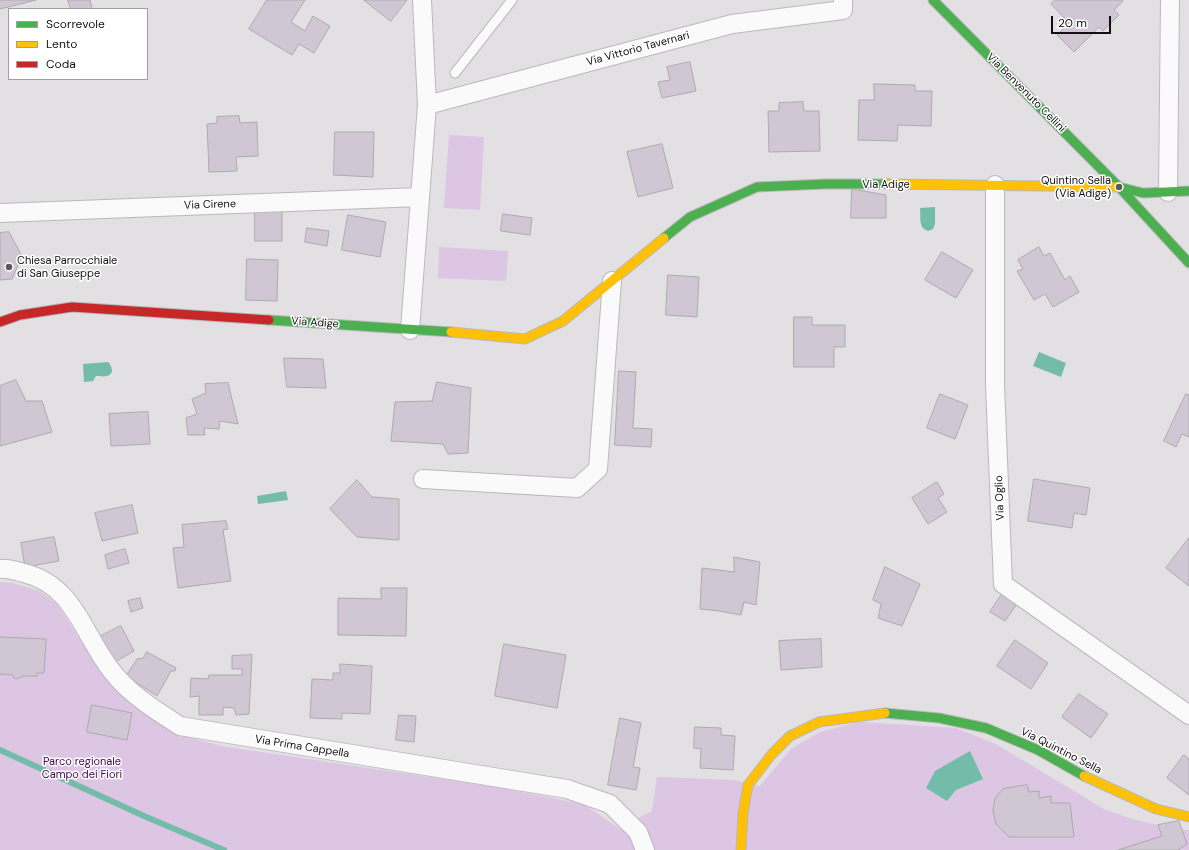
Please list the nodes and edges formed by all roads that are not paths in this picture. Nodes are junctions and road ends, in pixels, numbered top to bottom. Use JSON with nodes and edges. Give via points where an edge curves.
{"nodes":[{"id":1,"x":422,"y":0,"type":"edge"},
{"id":2,"x":512,"y":0,"type":"edge"},
{"id":3,"x":843,"y":0,"type":"edge"},
{"id":4,"x":933,"y":0,"type":"edge"},
{"id":5,"x":1170,"y":0,"type":"edge"},
{"id":6,"x":455,"y":73,"type":"dead end"},
{"id":7,"x":427,"y":105,"type":"junction"},
{"id":8,"x":995,"y":185,"type":"junction"},
{"id":9,"x":1119,"y":187,"type":"junction"},
{"id":10,"x":1189,"y":191,"type":"edge"},
{"id":11,"x":1168,"y":192,"type":"junction"},
{"id":12,"x":420,"y":197,"type":"junction"},
{"id":13,"x":0,"y":213,"type":"edge"},
{"id":14,"x":1189,"y":263,"type":"edge"},
{"id":15,"x":612,"y":281,"type":"junction"},
{"id":16,"x":0,"y":322,"type":"edge"},
{"id":17,"x":410,"y":330,"type":"junction"},
{"id":18,"x":423,"y":479,"type":"dead end"},
{"id":19,"x":0,"y":569,"type":"edge"},
{"id":20,"x":1189,"y":715,"type":"edge"},
{"id":21,"x":1189,"y":817,"type":"edge"},
{"id":22,"x":645,"y":850,"type":"edge"},
{"id":23,"x":741,"y":850,"type":"edge"}],
"edges":[{"from":1,"to":7,"type":"street"},
{"from":2,"to":6,"type":"lane"},
{"from":3,"to":7,"type":"street","name":"Via Vittorio Tavernari","via":[[843,10],[732,24]]},
{"from":4,"to":9,"type":"street","name":"Via Benvenuto Cellini"},
{"from":5,"to":11,"type":"street"},
{"from":7,"to":12,"type":"street"},
{"from":8,"to":9,"type":"street","name":"Via Adige"},
{"from":8,"to":15,"type":"street","name":"Via Adige","via":[[826,184],[757,187],[690,217]]},
{"from":8,"to":20,"type":"street","name":"Via Oglio","via":[[995,385],[1003,584]]},
{"from":9,"to":11,"type":"street","name":"Via Adige","via":[[1143,193]]},
{"from":9,"to":14,"type":"street"},
{"from":10,"to":11,"type":"street","name":"Via Adige"},
{"from":12,"to":13,"type":"street","name":"Via Cirene"},
{"from":12,"to":17,"type":"street"},
{"from":15,"to":17,"type":"street","name":"Via Adige","via":[[563,321],[525,339]]},
{"from":15,"to":18,"type":"street","via":[[598,469],[577,488]]},
{"from":16,"to":17,"type":"street","name":"Via Adige","via":[[20,315],[72,307]]},
{"from":19,"to":22,"type":"street","name":"Via Prima Cappella","via":[[7,568],[32,575],[54,587],[66,598],[111,671],[144,703],[180,726],[567,790],[610,804],[638,832]]},
{"from":21,"to":23,"type":"street","name":"Via Quintino Sella","via":[[1156,809],[1086,777],[1038,750],[986,728],[939,718],[881,713],[819,722],[790,736],[748,785]]}]}
